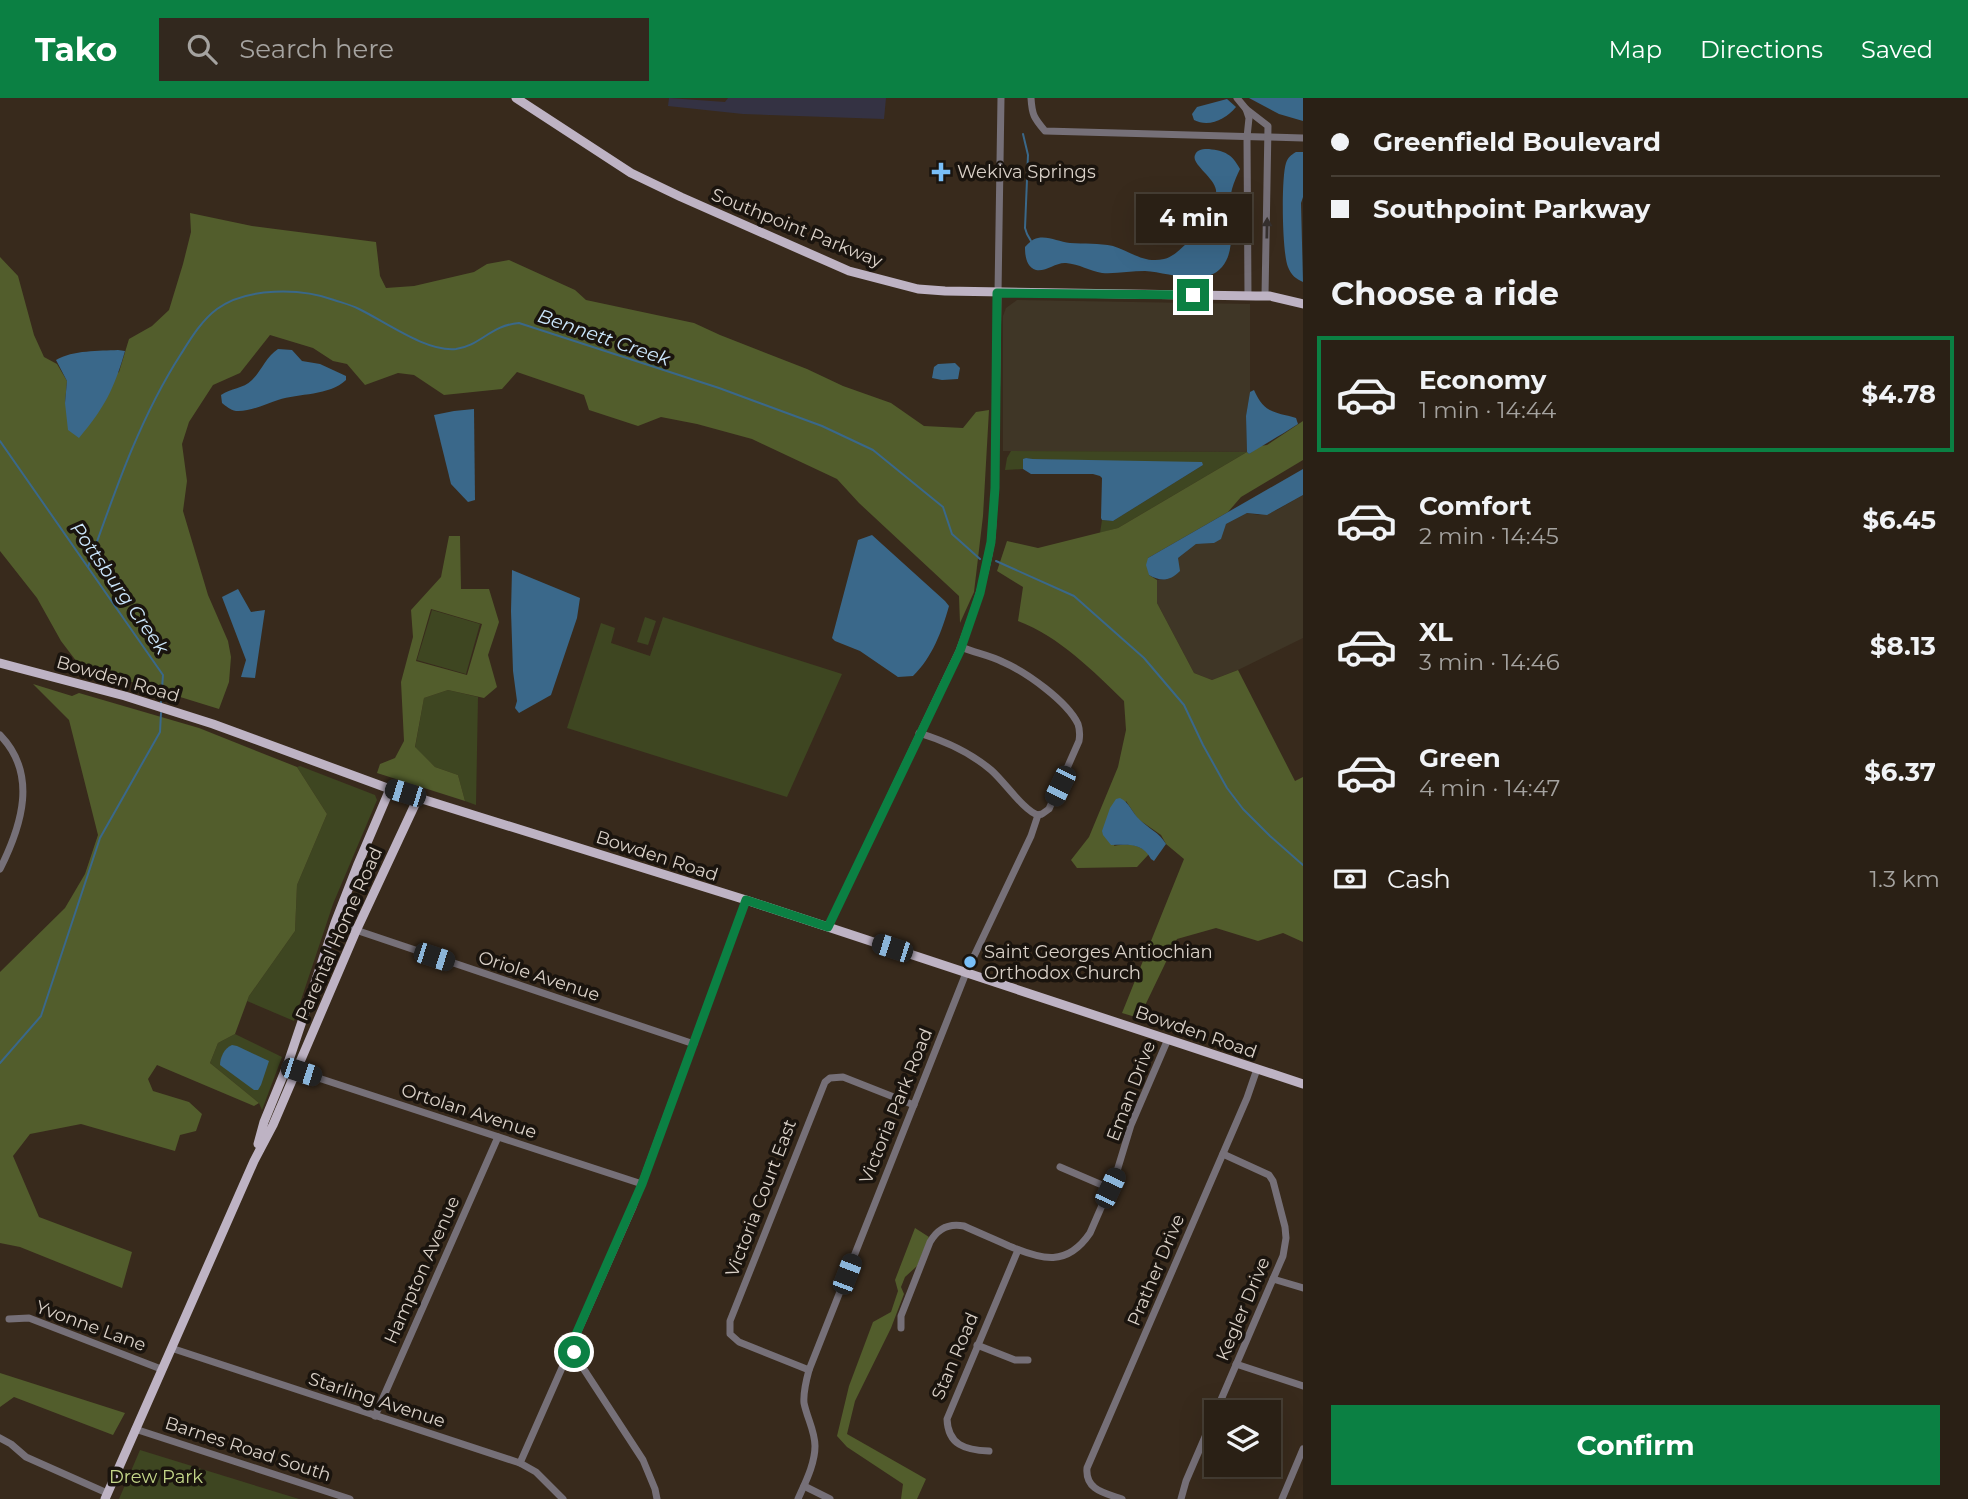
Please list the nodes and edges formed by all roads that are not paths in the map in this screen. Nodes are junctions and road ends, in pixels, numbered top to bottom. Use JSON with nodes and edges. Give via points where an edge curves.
{"nodes":[{"id":1,"x":516,"y":98,"type":"edge"},
{"id":2,"x":1001,"y":98,"type":"edge"},
{"id":3,"x":1031,"y":98,"type":"edge"},
{"id":4,"x":1237,"y":98,"type":"edge"},
{"id":5,"x":1246,"y":109,"type":"junction"},
{"id":6,"x":1247,"y":137,"type":"junction"},
{"id":7,"x":1269,"y":138,"type":"junction"},
{"id":8,"x":1303,"y":138,"type":"edge"},
{"id":9,"x":997,"y":293,"type":"junction"},
{"id":10,"x":1248,"y":296,"type":"junction"},
{"id":11,"x":1265,"y":296,"type":"junction"},
{"id":12,"x":1303,"y":304,"type":"edge"},
{"id":13,"x":961,"y":647,"type":"junction"},
{"id":14,"x":0,"y":663,"type":"edge"},
{"id":15,"x":919,"y":733,"type":"junction"},
{"id":16,"x":0,"y":735,"type":"edge"},
{"id":17,"x":390,"y":789,"type":"junction"},
{"id":18,"x":418,"y":798,"type":"junction"},
{"id":19,"x":1038,"y":815,"type":"junction"},
{"id":20,"x":0,"y":869,"type":"edge"},
{"id":21,"x":746,"y":900,"type":"junction"},
{"id":22,"x":335,"y":923,"type":"junction"},
{"id":23,"x":828,"y":927,"type":"junction"},
{"id":24,"x":356,"y":931,"type":"junction"},
{"id":25,"x":966,"y":973,"type":"junction"},
{"id":26,"x":297,"y":1037,"type":"junction"},
{"id":27,"x":1168,"y":1039,"type":"junction"},
{"id":28,"x":308,"y":1041,"type":"junction"},
{"id":29,"x":694,"y":1044,"type":"junction"},
{"id":30,"x":291,"y":1068,"type":"junction"},
{"id":31,"x":1257,"y":1069,"type":"junction"},
{"id":32,"x":1303,"y":1084,"type":"edge"},
{"id":33,"x":914,"y":1105,"type":"junction"},
{"id":34,"x":498,"y":1137,"type":"junction"},
{"id":35,"x":1223,"y":1154,"type":"junction"},
{"id":36,"x":1060,"y":1167,"type":"dead end"},
{"id":37,"x":642,"y":1184,"type":"junction"},
{"id":38,"x":1110,"y":1188,"type":"junction"},
{"id":39,"x":1018,"y":1250,"type":"junction"},
{"id":40,"x":1273,"y":1279,"type":"junction"},
{"id":41,"x":1303,"y":1288,"type":"edge"},
{"id":42,"x":9,"y":1320,"type":"dead end"},
{"id":43,"x":901,"y":1328,"type":"dead end"},
{"id":44,"x":977,"y":1345,"type":"junction"},
{"id":45,"x":171,"y":1348,"type":"junction"},
{"id":46,"x":570,"y":1348,"type":"junction"},
{"id":47,"x":1028,"y":1360,"type":"dead end"},
{"id":48,"x":1236,"y":1364,"type":"junction"},
{"id":49,"x":161,"y":1369,"type":"junction"},
{"id":50,"x":809,"y":1370,"type":"junction"},
{"id":51,"x":1303,"y":1385,"type":"edge"},
{"id":52,"x":375,"y":1416,"type":"junction"},
{"id":53,"x":135,"y":1429,"type":"junction"},
{"id":54,"x":0,"y":1438,"type":"edge"},
{"id":55,"x":1303,"y":1449,"type":"edge"},
{"id":56,"x":989,"y":1451,"type":"dead end"},
{"id":57,"x":520,"y":1463,"type":"junction"},
{"id":58,"x":804,"y":1486,"type":"junction"},
{"id":59,"x":106,"y":1496,"type":"edge"},
{"id":60,"x":350,"y":1499,"type":"edge"},
{"id":61,"x":563,"y":1499,"type":"edge"},
{"id":62,"x":657,"y":1499,"type":"edge"},
{"id":63,"x":798,"y":1499,"type":"edge"},
{"id":64,"x":830,"y":1499,"type":"edge"},
{"id":65,"x":1122,"y":1499,"type":"edge"},
{"id":66,"x":1181,"y":1499,"type":"edge"},
{"id":67,"x":1282,"y":1499,"type":"edge"}],
"edges":[{"from":1,"to":9,"type":"main road","name":"Southpoint Parkway","via":[[631,173],[849,271],[918,289]]},
{"from":2,"to":9,"type":"street"},
{"from":3,"to":6,"type":"street","via":[[1032,113],[1045,131]]},
{"from":4,"to":5,"type":"street"},
{"from":5,"to":6,"type":"street"},
{"from":5,"to":7,"type":"street","via":[[1268,126]]},
{"from":6,"to":7,"type":"street"},
{"from":6,"to":10,"type":"street"},
{"from":7,"to":8,"type":"street"},
{"from":11,"to":7,"type":"street","one_way":true},
{"from":9,"to":10,"type":"main road","name":"Southpoint Parkway"},
{"from":9,"to":13,"type":"street","via":[[991,542]]},
{"from":10,"to":11,"type":"main road","name":"Southpoint Parkway"},
{"from":11,"to":12,"type":"main road","name":"Southpoint Parkway"},
{"from":13,"to":15,"type":"street"},
{"from":13,"to":19,"type":"street","name":"Victoria Park Road","via":[[1004,662],[1048,691],[1077,722],[1079,741],[1049,809]]},
{"from":14,"to":17,"type":"main road","name":"Bowden Road","via":[[213,724]]},
{"from":15,"to":19,"type":"street","via":[[983,764],[1026,809]]},
{"from":15,"to":23,"type":"street"},
{"from":16,"to":20,"type":"street","via":[[20,764],[24,787],[22,810]]},
{"from":17,"to":18,"type":"main road","name":"Bowden Road"},
{"from":17,"to":22,"type":"main road","name":"Parental Home Road"},
{"from":18,"to":21,"type":"main road","name":"Bowden Road"},
{"from":18,"to":24,"type":"main road","name":"Parental Home Road"},
{"from":19,"to":25,"type":"street","name":"Victoria Park Road"},
{"from":21,"to":23,"type":"main road","name":"Bowden Road"},
{"from":21,"to":29,"type":"street"},
{"from":22,"to":24,"type":"street","name":"Oriole Avenue"},
{"from":22,"to":26,"type":"main road","name":"Parental Home Road"},
{"from":23,"to":25,"type":"main road","name":"Bowden Road"},
{"from":24,"to":28,"type":"main road","name":"Parental Home Road"},
{"from":24,"to":29,"type":"street","name":"Oriole Avenue"},
{"from":25,"to":27,"type":"main road","name":"Bowden Road"},
{"from":25,"to":33,"type":"street","name":"Victoria Park Road"},
{"from":26,"to":28,"type":"street"},
{"from":26,"to":30,"type":"main road","name":"Parental Home Road"},
{"from":27,"to":31,"type":"main road","name":"Bowden Road"},
{"from":27,"to":38,"type":"street","name":"Eman Drive"},
{"from":28,"to":30,"type":"main road","name":"Parental Home Road"},
{"from":29,"to":37,"type":"street"},
{"from":30,"to":34,"type":"street","name":"Ortolan Avenue"},
{"from":30,"to":45,"type":"main road","name":"Parental Home Road","via":[[273,1125]]},
{"from":31,"to":32,"type":"main road","name":"Bowden Road"},
{"from":31,"to":35,"type":"street","name":"Prather Drive"},
{"from":33,"to":50,"type":"street","name":"Victoria Park Road"},
{"from":33,"to":50,"type":"street","name":"Victoria Court East","via":[[843,1077],[825,1082],[745,1282],[730,1321],[734,1339]]},
{"from":34,"to":37,"type":"street","name":"Ortolan Avenue"},
{"from":34,"to":52,"type":"street","name":"Hampton Avenue"},
{"from":35,"to":40,"type":"street","name":"Kegler Drive","via":[[1264,1172],[1273,1181],[1286,1238]]},
{"from":35,"to":65,"type":"street","name":"Prather Drive","via":[[1087,1468],[1089,1483]]},
{"from":36,"to":38,"type":"street"},
{"from":37,"to":46,"type":"street"},
{"from":38,"to":39,"type":"street","name":"Eman Drive","via":[[1090,1233],[1072,1252],[1048,1259]]},
{"from":39,"to":43,"type":"street","name":"Eman Drive","via":[[964,1226],[943,1228],[925,1254],[901,1316]]},
{"from":39,"to":44,"type":"street","name":"Stan Road"},
{"from":40,"to":41,"type":"street"},
{"from":40,"to":48,"type":"street","name":"Kegler Drive"},
{"from":42,"to":49,"type":"street","name":"Yvonne Lane","via":[[29,1318]]},
{"from":44,"to":47,"type":"street","via":[[1014,1360]]},
{"from":44,"to":56,"type":"street","name":"Stan Road","via":[[949,1411],[947,1428],[963,1447]]},
{"from":45,"to":49,"type":"main road","name":"Parental Home Road"},
{"from":45,"to":52,"type":"street","name":"Starling Avenue"},
{"from":46,"to":57,"type":"street"},
{"from":46,"to":62,"type":"street","via":[[643,1460]]},
{"from":48,"to":51,"type":"street"},
{"from":48,"to":66,"type":"street","name":"Kegler Drive"},
{"from":49,"to":53,"type":"main road","name":"Parental Home Road"},
{"from":50,"to":58,"type":"street","name":"Victoria Park Road","via":[[804,1405],[815,1448]]},
{"from":52,"to":57,"type":"street","name":"Starling Avenue"},
{"from":53,"to":59,"type":"main road","name":"Parental Home Road"},
{"from":53,"to":60,"type":"street","name":"Barnes Road South"},
{"from":54,"to":59,"type":"street","via":[[26,1458]]},
{"from":55,"to":67,"type":"street"},
{"from":57,"to":61,"type":"street","name":"Starling Avenue"},
{"from":58,"to":63,"type":"street","name":"Victoria Park Road"},
{"from":58,"to":64,"type":"street"}]}
